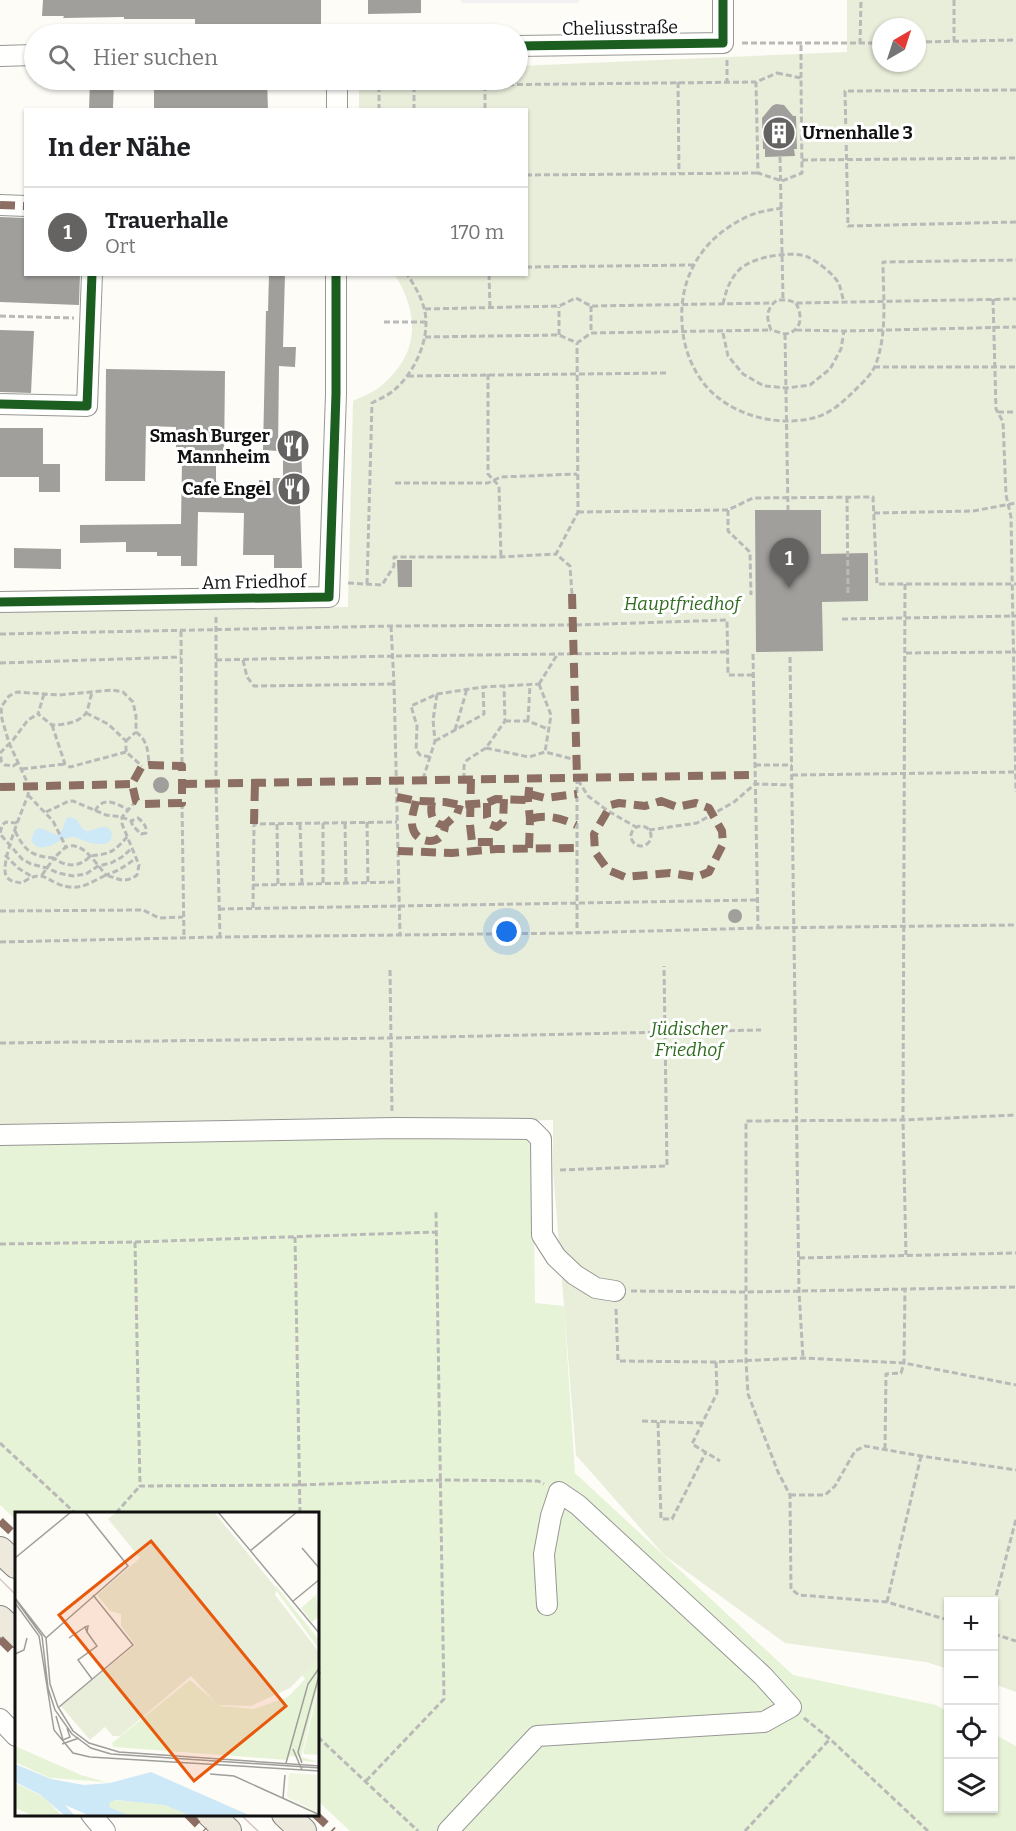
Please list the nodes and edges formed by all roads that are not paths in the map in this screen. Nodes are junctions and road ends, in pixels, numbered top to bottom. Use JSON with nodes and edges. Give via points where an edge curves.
{"nodes":[{"id":1,"x":723,"y":0,"type":"edge"},
{"id":2,"x":528,"y":46,"type":"edge"},
{"id":3,"x":24,"y":55,"type":"edge"},
{"id":4,"x":0,"y":56,"type":"edge"},
{"id":5,"x":337,"y":90,"type":"edge"},
{"id":6,"x":337,"y":108,"type":"edge"},
{"id":7,"x":0,"y":205,"type":"edge"},
{"id":8,"x":24,"y":206,"type":"edge"},
{"id":9,"x":92,"y":276,"type":"edge"},
{"id":10,"x":336,"y":276,"type":"edge"},
{"id":11,"x":0,"y":404,"type":"edge"},
{"id":12,"x":0,"y":602,"type":"edge"},
{"id":13,"x":0,"y":1135,"type":"edge"},
{"id":14,"x":615,"y":1291,"type":"road end"},
{"id":15,"x":0,"y":1550,"type":"edge"},
{"id":16,"x":15,"y":1564,"type":"edge"},
{"id":17,"x":547,"y":1605,"type":"dead end"},
{"id":18,"x":0,"y":1619,"type":"edge"},
{"id":19,"x":15,"y":1633,"type":"edge"},
{"id":20,"x":0,"y":1719,"type":"edge"},
{"id":21,"x":15,"y":1735,"type":"edge"},
{"id":22,"x":92,"y":1816,"type":"edge"},
{"id":23,"x":211,"y":1816,"type":"edge"},
{"id":24,"x":286,"y":1816,"type":"edge"},
{"id":25,"x":105,"y":1831,"type":"edge"},
{"id":26,"x":228,"y":1831,"type":"edge"},
{"id":27,"x":303,"y":1831,"type":"edge"},
{"id":28,"x":448,"y":1831,"type":"edge"}],
"edges":[{"from":1,"to":2,"type":"street","name":"Cheliusstraße","via":[[723,43]]},
{"from":3,"to":4,"type":"street"},
{"from":5,"to":6,"type":"street"},
{"from":7,"to":8,"type":"street"},
{"from":9,"to":11,"type":"street","via":[[87,406]]},
{"from":10,"to":12,"type":"street","name":"Am Friedhof","via":[[329,597]]},
{"from":13,"to":14,"type":"street","via":[[531,1129],[541,1138],[542,1234],[556,1257],[575,1275],[596,1288]]},
{"from":15,"to":16,"type":"main road"},
{"from":17,"to":28,"type":"street","via":[[544,1554],[559,1492],[578,1505],[763,1676],[791,1707],[764,1722],[537,1736]]},
{"from":18,"to":19,"type":"main road"},
{"from":20,"to":21,"type":"street"},
{"from":22,"to":25,"type":"street"},
{"from":23,"to":26,"type":"main road"},
{"from":24,"to":27,"type":"main road"}]}
